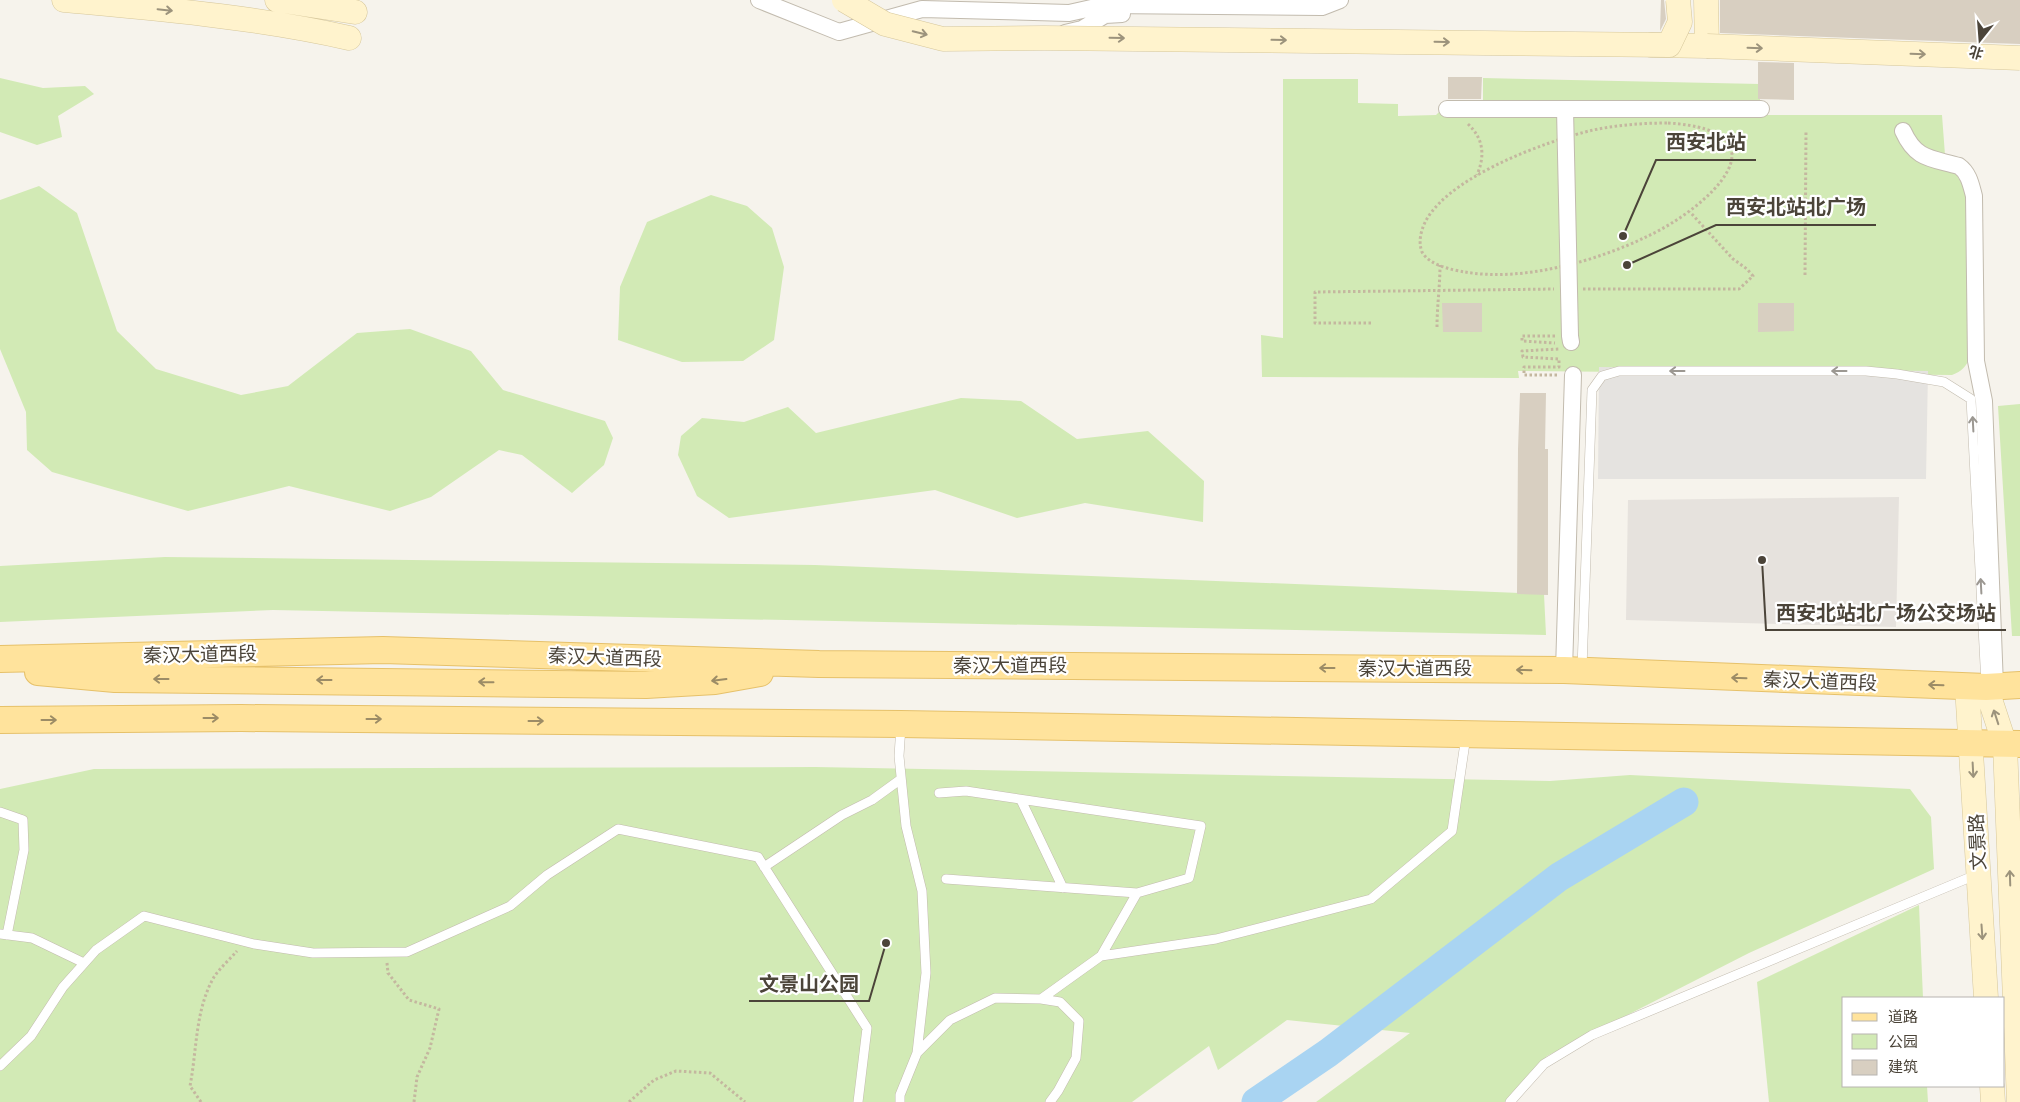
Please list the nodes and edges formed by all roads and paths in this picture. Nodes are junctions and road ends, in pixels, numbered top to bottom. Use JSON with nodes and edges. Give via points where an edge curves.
{"nodes":[{"id":1,"x":64,"y":0,"type":"edge"},
{"id":2,"x":277,"y":0,"type":"edge"},
{"id":3,"x":759,"y":0,"type":"edge"},
{"id":4,"x":844,"y":0,"type":"edge"},
{"id":5,"x":1340,"y":0,"type":"edge"},
{"id":6,"x":1678,"y":0,"type":"edge"},
{"id":7,"x":1706,"y":0,"type":"edge"},
{"id":8,"x":356,"y":6,"type":"edge"},
{"id":9,"x":1322,"y":7,"type":"junction"},
{"id":10,"x":349,"y":38,"type":"joint"},
{"id":11,"x":1044,"y":38,"type":"junction"},
{"id":12,"x":1634,"y":44,"type":"junction"},
{"id":13,"x":1706,"y":46,"type":"junction"},
{"id":14,"x":2020,"y":58,"type":"edge"},
{"id":15,"x":1447,"y":109,"type":"dead end"},
{"id":16,"x":1565,"y":109,"type":"junction"},
{"id":17,"x":1761,"y":109,"type":"dead end"},
{"id":18,"x":1467,"y":123,"type":"dead end"},
{"id":19,"x":1903,"y":130,"type":"dead end"},
{"id":20,"x":1806,"y":131,"type":"dead end"},
{"id":21,"x":1476,"y":176,"type":"dead end"},
{"id":22,"x":1690,"y":212,"type":"dead end"},
{"id":23,"x":1440,"y":265,"type":"dead end"},
{"id":24,"x":1805,"y":276,"type":"dead end"},
{"id":25,"x":1440,"y":289,"type":"junction"},
{"id":26,"x":1568,"y":289,"type":"junction"},
{"id":27,"x":1371,"y":323,"type":"dead end"},
{"id":28,"x":1437,"y":327,"type":"dead end"},
{"id":29,"x":1570,"y":339,"type":"joint"},
{"id":30,"x":1572,"y":375,"type":"joint"},
{"id":31,"x":0,"y":659,"type":"edge"},
{"id":32,"x":819,"y":664,"type":"junction"},
{"id":33,"x":0,"y":665,"type":"edge"},
{"id":34,"x":1573,"y":671,"type":"junction"},
{"id":35,"x":1992,"y":686,"type":"edge"},
{"id":36,"x":0,"y":720,"type":"edge"},
{"id":37,"x":901,"y":724,"type":"junction"},
{"id":38,"x":1466,"y":734,"type":"junction"},
{"id":39,"x":2013,"y":744,"type":"edge"},
{"id":40,"x":1971,"y":745,"type":"junction"},
{"id":41,"x":901,"y":779,"type":"junction"},
{"id":42,"x":939,"y":793,"type":"dead end"},
{"id":43,"x":1020,"y":800,"type":"junction"},
{"id":44,"x":0,"y":812,"type":"edge"},
{"id":45,"x":764,"y":867,"type":"junction"},
{"id":46,"x":1978,"y":874,"type":"junction"},
{"id":47,"x":946,"y":879,"type":"dead end"},
{"id":48,"x":1063,"y":888,"type":"junction"},
{"id":49,"x":1137,"y":893,"type":"junction"},
{"id":50,"x":4,"y":934,"type":"edge"},
{"id":51,"x":239,"y":949,"type":"dead end"},
{"id":52,"x":385,"y":953,"type":"junction"},
{"id":53,"x":1101,"y":956,"type":"junction"},
{"id":54,"x":84,"y":964,"type":"junction"},
{"id":55,"x":1986,"y":997,"type":"edge"},
{"id":56,"x":1041,"y":999,"type":"junction"},
{"id":57,"x":918,"y":1053,"type":"junction"},
{"id":58,"x":0,"y":1066,"type":"edge"},
{"id":59,"x":1992,"y":1087,"type":"edge"},
{"id":60,"x":201,"y":1102,"type":"edge"},
{"id":61,"x":414,"y":1102,"type":"edge"},
{"id":62,"x":628,"y":1102,"type":"edge"},
{"id":63,"x":745,"y":1102,"type":"edge"},
{"id":64,"x":858,"y":1102,"type":"edge"},
{"id":65,"x":900,"y":1102,"type":"edge"},
{"id":66,"x":1050,"y":1102,"type":"edge"},
{"id":67,"x":1510,"y":1102,"type":"edge"},
{"id":68,"x":1992,"y":1102,"type":"edge"},
{"id":69,"x":2020,"y":1102,"type":"edge"}],
"edges":[{"from":1,"to":10,"type":"main road","one_way":true,"via":[[184,12],[304,28]]},
{"from":2,"to":8,"type":"main road"},
{"from":3,"to":9,"type":"street","via":[[839,32],[922,9],[1069,13],[1105,5]]},
{"from":4,"to":11,"type":"main road","one_way":true,"bridge":true,"via":[[885,24],[943,39]]},
{"from":5,"to":9,"type":"street"},
{"from":6,"to":12,"type":"main road","bridge":true,"via":[[1680,22],[1669,45]]},
{"from":7,"to":13,"type":"main road"},
{"from":8,"to":10,"type":"street"},
{"from":9,"to":11,"type":"street","via":[[1154,10],[1105,15],[1082,29]]},
{"from":11,"to":12,"type":"main road","one_way":true,"bridge":true},
{"from":12,"to":13,"type":"main road"},
{"from":13,"to":14,"type":"main road","one_way":true,"bridge":true},
{"from":15,"to":16,"type":"street"},
{"from":16,"to":17,"type":"street"},
{"from":16,"to":26,"type":"street"},
{"from":18,"to":21,"type":"path","via":[[1476,131],[1482,149]]},
{"from":19,"to":35,"type":"street","via":[[1913,149],[1921,155],[1964,170],[1974,196],[1976,361],[1984,401]]},
{"from":20,"to":24,"type":"path"},
{"from":22,"to":26,"type":"path","via":[[1733,259],[1754,276],[1739,288]]},
{"from":23,"to":25,"type":"path"},
{"from":25,"to":26,"type":"path"},
{"from":25,"to":27,"type":"path","via":[[1315,292],[1315,323]]},
{"from":25,"to":28,"type":"path"},
{"from":26,"to":29,"type":"street"},
{"from":29,"to":30,"type":"path","via":[[1522,336],[1522,341],[1558,344],[1559,350],[1522,351],[1523,357],[1559,358],[1559,367],[1524,367],[1524,375]]},
{"from":30,"to":34,"type":"street"},
{"from":31,"to":32,"type":"main road","name":"秦汉大道西段","via":[[383,650]]},
{"from":32,"to":33,"type":"main road","one_way":true,"via":[[716,681],[646,684],[115,679]]},
{"from":34,"to":32,"type":"main road","name":"秦汉大道西段","one_way":true},
{"from":35,"to":34,"type":"main road","name":"秦汉大道西段","one_way":true},
{"from":35,"to":34,"type":"lane","one_way":true,"via":[[1971,399],[1944,382],[1866,372],[1619,371],[1602,376],[1592,390]]},
{"from":39,"to":35,"type":"main road","name":"文景路","one_way":true},
{"from":35,"to":40,"type":"main road","name":"文景路"},
{"from":36,"to":37,"type":"main road","one_way":true,"via":[[251,718]]},
{"from":37,"to":38,"type":"main road"},
{"from":37,"to":41,"type":"lane"},
{"from":38,"to":40,"type":"main road"},
{"from":38,"to":53,"type":"lane","via":[[1452,831],[1371,899],[1216,939]]},
{"from":39,"to":40,"type":"main road"},
{"from":69,"to":39,"type":"main road","name":"文景路","one_way":true},
{"from":40,"to":46,"type":"main road","name":"文景路","one_way":true},
{"from":41,"to":45,"type":"lane"},
{"from":41,"to":57,"type":"lane","via":[[906,826],[922,891],[926,973]]},
{"from":42,"to":43,"type":"lane","via":[[966,791]]},
{"from":43,"to":48,"type":"lane"},
{"from":43,"to":49,"type":"lane","via":[[1201,826],[1189,878]]},
{"from":44,"to":50,"type":"lane","via":[[23,820],[24,850]]},
{"from":45,"to":52,"type":"lane","via":[[758,857],[618,829],[547,875],[510,906],[406,952]]},
{"from":45,"to":64,"type":"lane","via":[[867,1028]]},
{"from":46,"to":55,"type":"main road","name":"文景路","one_way":true},
{"from":46,"to":67,"type":"lane","via":[[1592,1035],[1544,1064]]},
{"from":47,"to":48,"type":"lane"},
{"from":48,"to":49,"type":"lane"},
{"from":49,"to":53,"type":"lane"},
{"from":50,"to":54,"type":"lane","via":[[32,938]]},
{"from":51,"to":60,"type":"path","via":[[214,976],[200,1008],[190,1086]]},
{"from":52,"to":54,"type":"lane","via":[[313,953],[254,944],[144,916],[96,950]]},
{"from":52,"to":61,"type":"path","via":[[388,973],[409,1000],[439,1009],[430,1048],[417,1077]]},
{"from":53,"to":56,"type":"lane"},
{"from":54,"to":58,"type":"lane","via":[[63,987],[31,1036]]},
{"from":56,"to":57,"type":"lane","via":[[995,998],[950,1020]]},
{"from":56,"to":66,"type":"lane","via":[[1060,1002],[1079,1021],[1076,1058]]},
{"from":57,"to":65,"type":"lane"},
{"from":59,"to":68,"type":"main road"},
{"from":62,"to":63,"type":"path","via":[[654,1080],[676,1071],[710,1073]]}]}
